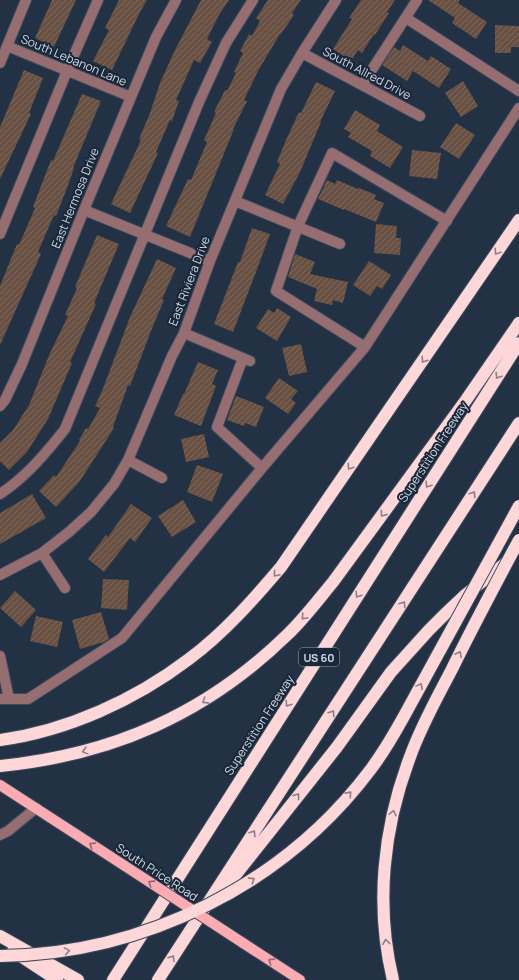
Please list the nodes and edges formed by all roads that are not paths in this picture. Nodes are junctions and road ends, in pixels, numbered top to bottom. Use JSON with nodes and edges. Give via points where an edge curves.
{"nodes":[{"id":1,"x":26,"y":0,"type":"edge"},
{"id":2,"x":98,"y":0,"type":"edge"},
{"id":3,"x":176,"y":0,"type":"edge"},
{"id":4,"x":253,"y":0,"type":"edge"},
{"id":5,"x":336,"y":0,"type":"edge"},
{"id":6,"x":417,"y":0,"type":"edge"},
{"id":7,"x":406,"y":18,"type":"junction"},
{"id":8,"x":7,"y":46,"type":"junction"},
{"id":9,"x":302,"y":53,"type":"junction"},
{"id":10,"x":0,"y":63,"type":"edge"},
{"id":11,"x":67,"y":71,"type":"junction"},
{"id":12,"x":362,"y":85,"type":"junction"},
{"id":13,"x":519,"y":91,"type":"edge"},
{"id":14,"x":131,"y":98,"type":"junction"},
{"id":15,"x":519,"y":108,"type":"edge"},
{"id":16,"x":420,"y":116,"type":"dead end"},
{"id":17,"x":235,"y":200,"type":"junction"},
{"id":18,"x":84,"y":210,"type":"junction"},
{"id":19,"x":519,"y":220,"type":"edge"},
{"id":20,"x":447,"y":221,"type":"junction"},
{"id":21,"x":298,"y":226,"type":"junction"},
{"id":22,"x":0,"y":234,"type":"edge"},
{"id":23,"x":144,"y":234,"type":"junction"},
{"id":24,"x":340,"y":244,"type":"dead end"},
{"id":25,"x":210,"y":261,"type":"junction"},
{"id":26,"x":519,"y":322,"type":"edge"},
{"id":27,"x":184,"y":333,"type":"junction"},
{"id":28,"x":519,"y":343,"type":"edge"},
{"id":29,"x":364,"y":348,"type":"junction"},
{"id":30,"x":0,"y":406,"type":"edge"},
{"id":31,"x":519,"y":423,"type":"edge"},
{"id":32,"x":128,"y":460,"type":"junction"},
{"id":33,"x":262,"y":468,"type":"junction"},
{"id":34,"x":162,"y":478,"type":"dead end"},
{"id":35,"x":0,"y":494,"type":"edge"},
{"id":36,"x":519,"y":506,"type":"edge"},
{"id":37,"x":519,"y":540,"type":"edge"},
{"id":38,"x":519,"y":552,"type":"edge"},
{"id":39,"x":42,"y":553,"type":"junction"},
{"id":40,"x":0,"y":575,"type":"edge"},
{"id":41,"x":65,"y":588,"type":"dead end"},
{"id":42,"x":0,"y":656,"type":"edge"},
{"id":43,"x":5,"y":699,"type":"edge"},
{"id":44,"x":0,"y":740,"type":"edge"},
{"id":45,"x":0,"y":766,"type":"edge"},
{"id":46,"x":0,"y":786,"type":"edge"},
{"id":47,"x":36,"y":808,"type":"junction"},
{"id":48,"x":0,"y":835,"type":"edge"},
{"id":49,"x":0,"y":936,"type":"edge"},
{"id":50,"x":186,"y":936,"type":"junction"},
{"id":51,"x":0,"y":943,"type":"edge"},
{"id":52,"x":0,"y":956,"type":"edge"},
{"id":53,"x":62,"y":976,"type":"edge"},
{"id":54,"x":114,"y":977,"type":"edge"},
{"id":55,"x":78,"y":980,"type":"edge"},
{"id":56,"x":158,"y":980,"type":"edge"},
{"id":57,"x":300,"y":980,"type":"edge"},
{"id":58,"x":393,"y":980,"type":"edge"}],
"edges":[{"from":1,"to":8,"type":"street"},
{"from":2,"to":11,"type":"street"},
{"from":3,"to":14,"type":"street","name":"East Hermosa Drive","via":[[156,37]]},
{"from":4,"to":23,"type":"street","via":[[226,43],[213,70]]},
{"from":5,"to":9,"type":"street","name":"East Riviera Drive"},
{"from":6,"to":7,"type":"street"},
{"from":7,"to":12,"type":"street"},
{"from":7,"to":13,"type":"street"},
{"from":8,"to":10,"type":"street"},
{"from":8,"to":11,"type":"street","name":"South Lebanon Lane"},
{"from":9,"to":12,"type":"street","name":"South Allred Drive"},
{"from":9,"to":17,"type":"street","name":"East Riviera Drive","via":[[282,89]]},
{"from":11,"to":14,"type":"street","name":"South Lebanon Lane"},
{"from":11,"to":22,"type":"street"},
{"from":12,"to":16,"type":"street","name":"South Allred Drive"},
{"from":14,"to":18,"type":"street","name":"East Hermosa Drive"},
{"from":15,"to":20,"type":"street"},
{"from":17,"to":21,"type":"street"},
{"from":17,"to":25,"type":"street","name":"East Riviera Drive"},
{"from":18,"to":23,"type":"street"},
{"from":18,"to":30,"type":"street","name":"East Hermosa Drive","via":[[22,364]]},
{"from":19,"to":44,"type":"highway","one_way":true,"via":[[281,567],[254,600],[189,659],[120,702],[52,729]]},
{"from":20,"to":21,"type":"street","via":[[332,153]]},
{"from":20,"to":29,"type":"street"},
{"from":21,"to":24,"type":"street"},
{"from":21,"to":29,"type":"street","via":[[276,291]]},
{"from":23,"to":25,"type":"street"},
{"from":23,"to":35,"type":"street","via":[[65,429],[32,468]]},
{"from":25,"to":27,"type":"street","name":"East Riviera Drive"},
{"from":26,"to":45,"type":"highway","one_way":true,"via":[[466,400],[333,582],[311,610],[267,654],[195,707],[128,738],[65,757]]},
{"from":27,"to":32,"type":"street","name":"East Riviera Drive"},
{"from":27,"to":33,"type":"street","via":[[247,359],[217,427]]},
{"from":28,"to":54,"type":"highway","name":"Superstition Freeway","number":"US 60","one_way":true},
{"from":29,"to":33,"type":"street"},
{"from":50,"to":31,"type":"highway","one_way":true},
{"from":32,"to":34,"type":"street"},
{"from":32,"to":39,"type":"street","name":"East Riviera Drive","via":[[114,484],[91,512]]},
{"from":33,"to":43,"type":"street","via":[[122,638],[28,699]]},
{"from":52,"to":36,"type":"highway","one_way":true,"bridge":true,"via":[[30,956],[68,951],[138,934],[184,917],[238,889],[292,851],[344,801],[386,748]]},
{"from":58,"to":37,"type":"highway","one_way":true,"bridge":true,"via":[[386,944],[383,876],[389,833],[399,791],[420,731]]},
{"from":50,"to":38,"type":"highway","one_way":true,"via":[[239,873],[408,652],[464,596]]},
{"from":39,"to":40,"type":"street","name":"East Riviera Drive"},
{"from":39,"to":41,"type":"street"},
{"from":42,"to":43,"type":"street"},
{"from":46,"to":47,"type":"main road","name":"South Price Road"},
{"from":47,"to":48,"type":"street"},
{"from":57,"to":47,"type":"main road","name":"South Price Road","one_way":true,"bridge":true},
{"from":49,"to":53,"type":"highway"},
{"from":56,"to":50,"type":"highway","one_way":true},
{"from":51,"to":53,"type":"highway"},
{"from":53,"to":55,"type":"highway"}]}
